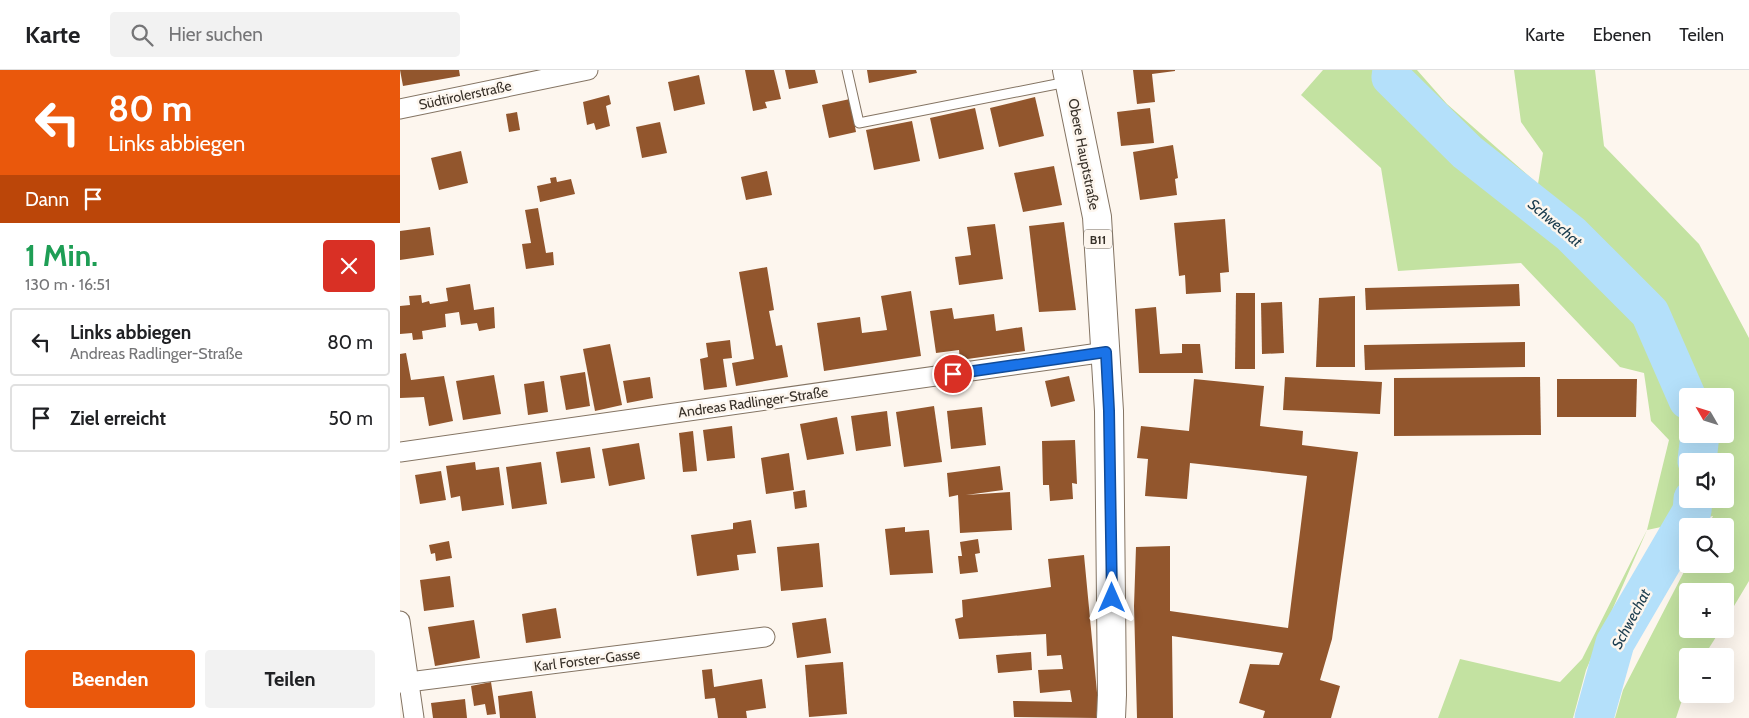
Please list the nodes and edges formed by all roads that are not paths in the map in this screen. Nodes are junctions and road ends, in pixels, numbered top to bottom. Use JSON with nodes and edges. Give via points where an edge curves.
{"nodes":[{"id":1,"x":588,"y":70,"type":"edge"},
{"id":2,"x":847,"y":70,"type":"edge"},
{"id":3,"x":1068,"y":76,"type":"edge"},
{"id":4,"x":400,"y":109,"type":"edge"},
{"id":5,"x":1106,"y":352,"type":"junction"},
{"id":6,"x":400,"y":452,"type":"edge"},
{"id":7,"x":400,"y":621,"type":"edge"},
{"id":8,"x":766,"y":637,"type":"dead end"},
{"id":9,"x":404,"y":683,"type":"edge"},
{"id":10,"x":414,"y":718,"type":"edge"},
{"id":11,"x":1111,"y":718,"type":"edge"}],
"edges":[{"from":1,"to":4,"type":"street","name":"Südtirolerstraße"},
{"from":2,"to":3,"type":"lane","via":[[859,123]]},
{"from":3,"to":5,"type":"main road","name":"Obere Hauptstraße","number":"B11","via":[[1097,218]]},
{"from":5,"to":6,"type":"street","name":"Andreas Radlinger-Straße"},
{"from":5,"to":11,"type":"main road","name":"Obere Hauptstraße","number":"B11","via":[[1112,520]]},
{"from":7,"to":9,"type":"street"},
{"from":8,"to":9,"type":"street","name":"Karl Forster-Gasse"},
{"from":9,"to":10,"type":"street"}]}
